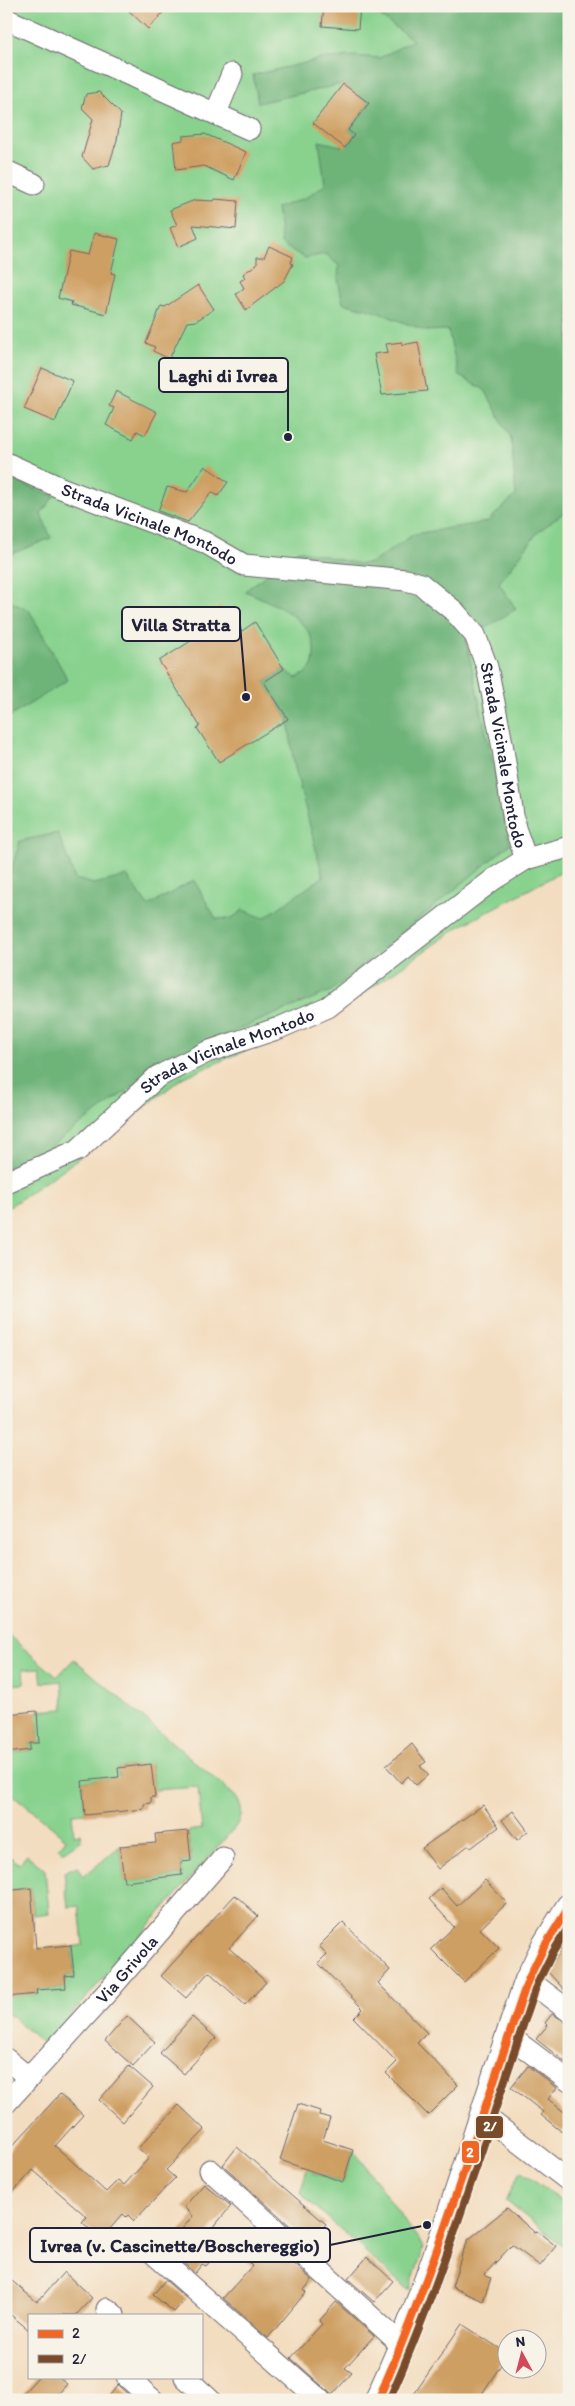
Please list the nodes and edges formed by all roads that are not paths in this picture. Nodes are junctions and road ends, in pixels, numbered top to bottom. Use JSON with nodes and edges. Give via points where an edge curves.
{"nodes":[{"id":1,"x":8,"y":25,"type":"edge"},
{"id":2,"x":232,"y":74,"type":"dead end"},
{"id":3,"x":216,"y":113,"type":"junction"},
{"id":4,"x":249,"y":129,"type":"dead end"},
{"id":5,"x":6,"y":171,"type":"edge"},
{"id":6,"x":34,"y":184,"type":"dead end"},
{"id":7,"x":6,"y":463,"type":"edge"},
{"id":8,"x":569,"y":847,"type":"edge"},
{"id":9,"x":526,"y":859,"type":"junction"},
{"id":10,"x":6,"y":1182,"type":"edge"},
{"id":11,"x":223,"y":1858,"type":"dead end"},
{"id":12,"x":569,"y":1907,"type":"edge"},
{"id":13,"x":528,"y":1980,"type":"junction"},
{"id":14,"x":569,"y":2011,"type":"edge"},
{"id":15,"x":509,"y":2036,"type":"junction"},
{"id":16,"x":6,"y":2058,"type":"edge"},
{"id":17,"x":29,"y":2078,"type":"junction"},
{"id":18,"x":569,"y":2081,"type":"edge"},
{"id":19,"x":6,"y":2103,"type":"edge"},
{"id":20,"x":483,"y":2115,"type":"junction"},
{"id":21,"x":210,"y":2170,"type":"dead end"},
{"id":22,"x":569,"y":2180,"type":"edge"},
{"id":23,"x":145,"y":2246,"type":"dead end"},
{"id":24,"x":403,"y":2346,"type":"junction"},
{"id":25,"x":128,"y":2378,"type":"edge"},
{"id":26,"x":186,"y":2378,"type":"edge"},
{"id":27,"x":153,"y":2400,"type":"edge"},
{"id":28,"x":210,"y":2400,"type":"edge"},
{"id":29,"x":320,"y":2400,"type":"edge"},
{"id":30,"x":378,"y":2400,"type":"edge"}],
"edges":[{"from":1,"to":3,"type":"street"},
{"from":2,"to":3,"type":"street"},
{"from":3,"to":4,"type":"street"},
{"from":5,"to":6,"type":"street"},
{"from":7,"to":9,"type":"street","name":"Strada Vicinale Montodo","via":[[61,488],[204,542],[244,565],[421,584],[454,611],[475,635],[487,668],[515,828]]},
{"from":8,"to":9,"type":"street"},
{"from":9,"to":10,"type":"street","name":"Strada Vicinale Montodo","via":[[494,879],[328,1007],[279,1028],[207,1052],[157,1077],[78,1150]]},
{"from":11,"to":17,"type":"street","name":"Via Grivola"},
{"from":12,"to":13,"type":"street","via":[[544,1946]]},
{"from":13,"to":14,"type":"street"},
{"from":13,"to":15,"type":"street"},
{"from":15,"to":18,"type":"street"},
{"from":15,"to":20,"type":"street"},
{"from":16,"to":17,"type":"street"},
{"from":17,"to":19,"type":"street","name":"Via Grivola"},
{"from":20,"to":22,"type":"street"},
{"from":20,"to":24,"type":"street"},
{"from":21,"to":24,"type":"street"},
{"from":23,"to":29,"type":"street"},
{"from":24,"to":30,"type":"street"},
{"from":25,"to":27,"type":"street"},
{"from":26,"to":28,"type":"street"}]}
